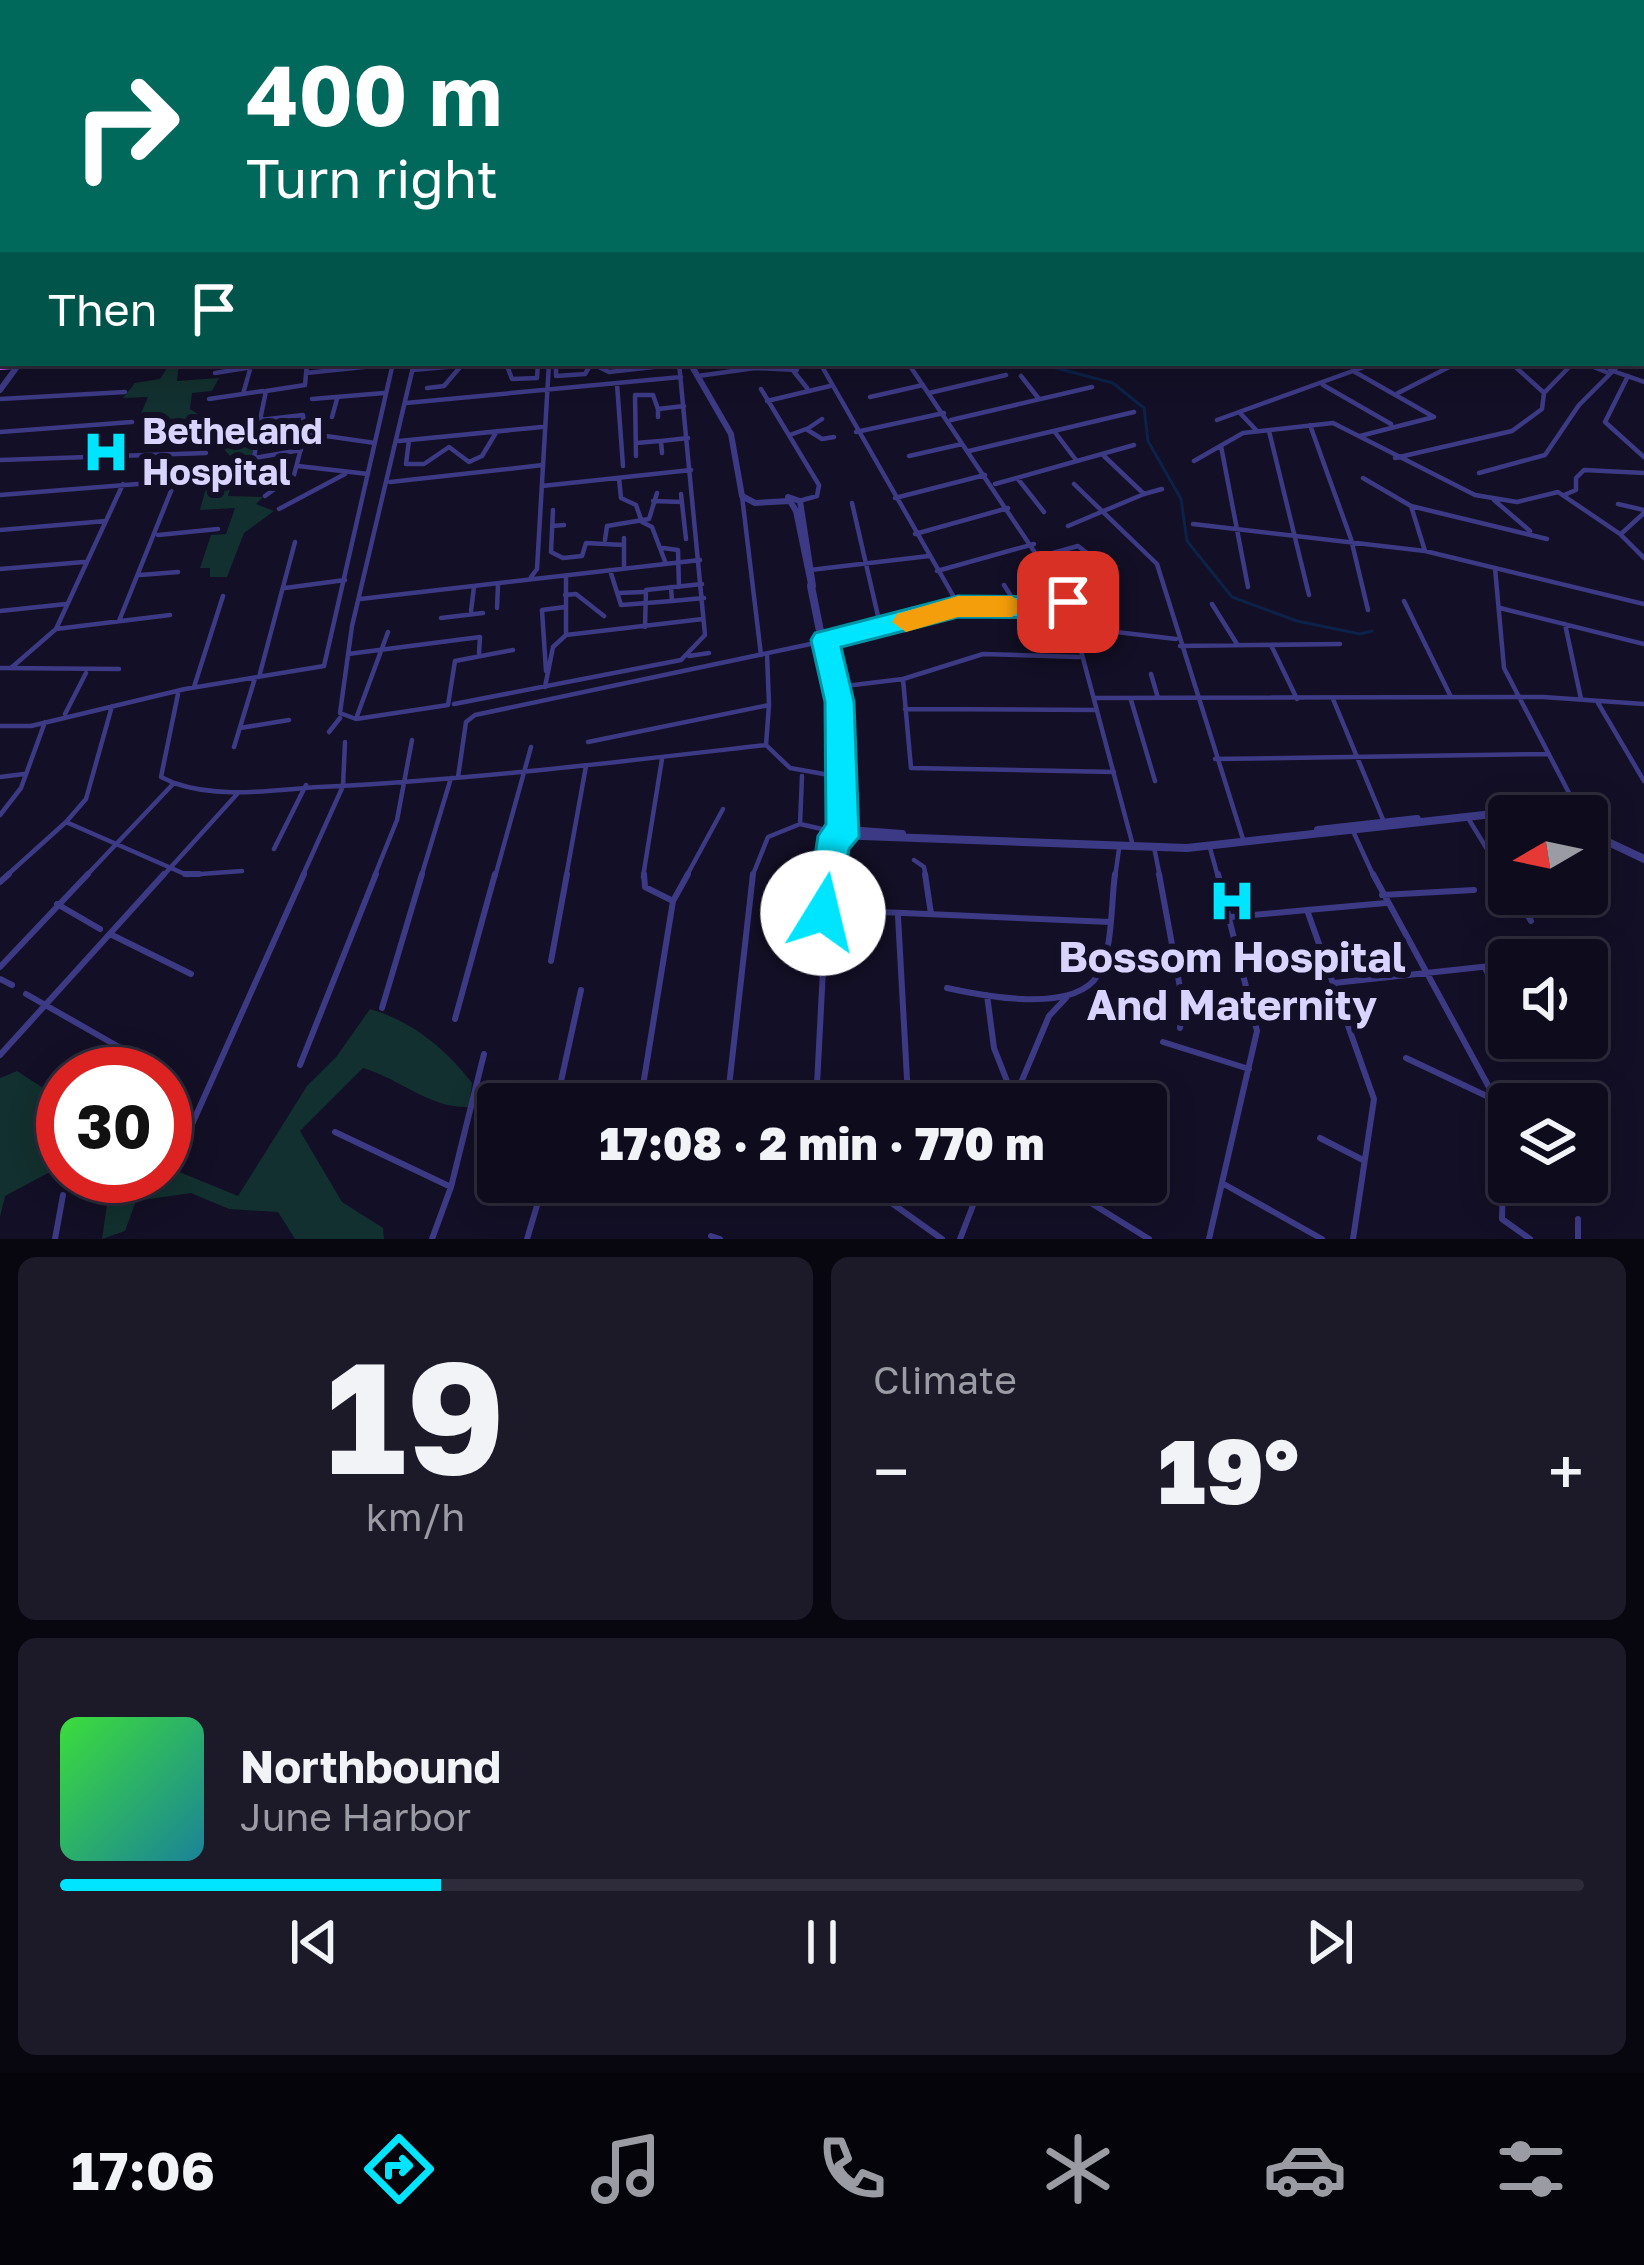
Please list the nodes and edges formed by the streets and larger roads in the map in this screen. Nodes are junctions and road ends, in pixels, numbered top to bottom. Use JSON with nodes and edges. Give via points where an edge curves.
{"nodes":[{"id":1,"x":21,"y":366,"type":"edge"},
{"id":2,"x":251,"y":366,"type":"joint"},
{"id":3,"x":307,"y":366,"type":"edge"},
{"id":4,"x":367,"y":366,"type":"edge"},
{"id":5,"x":392,"y":366,"type":"edge"},
{"id":6,"x":421,"y":366,"type":"edge"},
{"id":7,"x":457,"y":366,"type":"edge"},
{"id":8,"x":507,"y":366,"type":"edge"},
{"id":9,"x":538,"y":366,"type":"edge"},
{"id":10,"x":552,"y":366,"type":"edge"},
{"id":11,"x":554,"y":366,"type":"edge"},
{"id":12,"x":590,"y":366,"type":"edge"},
{"id":13,"x":603,"y":366,"type":"edge"},
{"id":14,"x":641,"y":366,"type":"edge"},
{"id":15,"x":680,"y":366,"type":"edge"},
{"id":16,"x":693,"y":366,"type":"edge"},
{"id":17,"x":694,"y":366,"type":"edge"},
{"id":18,"x":791,"y":366,"type":"edge"},
{"id":19,"x":821,"y":366,"type":"edge"},
{"id":20,"x":910,"y":366,"type":"edge"},
{"id":21,"x":1368,"y":366,"type":"edge"},
{"id":22,"x":1451,"y":366,"type":"edge"},
{"id":23,"x":1514,"y":366,"type":"edge"},
{"id":24,"x":1570,"y":366,"type":"edge"},
{"id":25,"x":1592,"y":366,"type":"edge"},
{"id":26,"x":1617,"y":366,"type":"edge"},
{"id":27,"x":413,"y":367,"type":"edge"},
{"id":28,"x":797,"y":370,"type":"junction"},
{"id":29,"x":605,"y":371,"type":"junction"},
{"id":30,"x":1608,"y":371,"type":"junction"},
{"id":31,"x":1355,"y":372,"type":"junction"},
{"id":32,"x":214,"y":373,"type":"dead end"},
{"id":33,"x":306,"y":373,"type":"junction"},
{"id":34,"x":585,"y":374,"type":"junction"},
{"id":35,"x":1006,"y":375,"type":"dead end"},
{"id":36,"x":698,"y":376,"type":"junction"},
{"id":37,"x":1021,"y":376,"type":"dead end"},
{"id":38,"x":1628,"y":376,"type":"junction"},
{"id":39,"x":682,"y":377,"type":"junction"},
{"id":40,"x":1644,"y":382,"type":"edge"},
{"id":41,"x":617,"y":384,"type":"junction"},
{"id":42,"x":1322,"y":384,"type":"junction"},
{"id":43,"x":830,"y":386,"type":"junction"},
{"id":44,"x":923,"y":386,"type":"junction"},
{"id":45,"x":1091,"y":387,"type":"dead end"},
{"id":46,"x":427,"y":388,"type":"dead end"},
{"id":47,"x":807,"y":388,"type":"junction"},
{"id":48,"x":761,"y":389,"type":"dead end"},
{"id":49,"x":266,"y":391,"type":"junction"},
{"id":50,"x":548,"y":391,"type":"junction"},
{"id":51,"x":125,"y":392,"type":"dead end"},
{"id":52,"x":387,"y":393,"type":"junction"},
{"id":53,"x":928,"y":393,"type":"junction"},
{"id":54,"x":1544,"y":393,"type":"junction"},
{"id":55,"x":0,"y":394,"type":"edge"},
{"id":56,"x":243,"y":394,"type":"junction"},
{"id":57,"x":1396,"y":394,"type":"junction"},
{"id":58,"x":337,"y":397,"type":"junction"},
{"id":59,"x":870,"y":397,"type":"dead end"},
{"id":60,"x":209,"y":399,"type":"dead end"},
{"id":61,"x":312,"y":399,"type":"dead end"},
{"id":62,"x":1039,"y":399,"type":"junction"},
{"id":63,"x":767,"y":401,"type":"junction"},
{"id":64,"x":406,"y":404,"type":"junction"},
{"id":65,"x":684,"y":406,"type":"junction"},
{"id":66,"x":658,"y":409,"type":"junction"},
{"id":67,"x":1134,"y":412,"type":"dead end"},
{"id":68,"x":1240,"y":412,"type":"junction"},
{"id":69,"x":944,"y":413,"type":"junction"},
{"id":70,"x":332,"y":417,"type":"dead end"},
{"id":71,"x":658,"y":417,"type":"dead end"},
{"id":72,"x":822,"y":419,"type":"dead end"},
{"id":73,"x":260,"y":420,"type":"junction"},
{"id":74,"x":1217,"y":420,"type":"dead end"},
{"id":75,"x":949,"y":421,"type":"junction"},
{"id":76,"x":132,"y":422,"type":"dead end"},
{"id":77,"x":1390,"y":424,"type":"junction"},
{"id":78,"x":211,"y":425,"type":"dead end"},
{"id":79,"x":1310,"y":425,"type":"junction"},
{"id":80,"x":545,"y":426,"type":"junction"},
{"id":81,"x":806,"y":429,"type":"junction"},
{"id":82,"x":1269,"y":429,"type":"junction"},
{"id":83,"x":1256,"y":430,"type":"junction"},
{"id":84,"x":497,"y":431,"type":"junction"},
{"id":85,"x":1054,"y":431,"type":"junction"},
{"id":86,"x":0,"y":432,"type":"edge"},
{"id":87,"x":856,"y":432,"type":"junction"},
{"id":88,"x":305,"y":433,"type":"junction"},
{"id":89,"x":790,"y":435,"type":"junction"},
{"id":90,"x":834,"y":437,"type":"dead end"},
{"id":91,"x":1360,"y":437,"type":"junction"},
{"id":92,"x":688,"y":438,"type":"junction"},
{"id":93,"x":409,"y":440,"type":"junction"},
{"id":94,"x":399,"y":441,"type":"junction"},
{"id":95,"x":661,"y":441,"type":"junction"},
{"id":96,"x":375,"y":443,"type":"junction"},
{"id":97,"x":636,"y":443,"type":"junction"},
{"id":98,"x":964,"y":443,"type":"junction"},
{"id":99,"x":1134,"y":446,"type":"dead end"},
{"id":100,"x":1221,"y":446,"type":"junction"},
{"id":101,"x":301,"y":451,"type":"junction"},
{"id":102,"x":970,"y":451,"type":"junction"},
{"id":103,"x":206,"y":452,"type":"dead end"},
{"id":104,"x":662,"y":454,"type":"dead end"},
{"id":105,"x":1102,"y":455,"type":"junction"},
{"id":106,"x":636,"y":456,"type":"dead end"},
{"id":107,"x":909,"y":456,"type":"dead end"},
{"id":108,"x":1395,"y":458,"type":"junction"},
{"id":109,"x":1644,"y":458,"type":"edge"},
{"id":110,"x":0,"y":460,"type":"edge"},
{"id":111,"x":1194,"y":461,"type":"dead end"},
{"id":112,"x":1078,"y":462,"type":"junction"},
{"id":113,"x":543,"y":465,"type":"junction"},
{"id":114,"x":298,"y":466,"type":"junction"},
{"id":115,"x":622,"y":466,"type":"dead end"},
{"id":116,"x":692,"y":470,"type":"junction"},
{"id":117,"x":1480,"y":473,"type":"dead end"},
{"id":118,"x":1644,"y":473,"type":"edge"},
{"id":119,"x":345,"y":474,"type":"junction"},
{"id":120,"x":368,"y":474,"type":"junction"},
{"id":121,"x":985,"y":475,"type":"junction"},
{"id":122,"x":619,"y":478,"type":"junction"},
{"id":123,"x":1017,"y":478,"type":"junction"},
{"id":124,"x":1363,"y":478,"type":"dead end"},
{"id":125,"x":390,"y":482,"type":"junction"},
{"id":126,"x":123,"y":484,"type":"junction"},
{"id":127,"x":992,"y":484,"type":"junction"},
{"id":128,"x":1074,"y":484,"type":"dead end"},
{"id":129,"x":542,"y":486,"type":"junction"},
{"id":130,"x":1162,"y":489,"type":"dead end"},
{"id":131,"x":657,"y":493,"type":"dead end"},
{"id":132,"x":1144,"y":494,"type":"junction"},
{"id":133,"x":0,"y":495,"type":"edge"},
{"id":134,"x":1564,"y":495,"type":"junction"},
{"id":135,"x":265,"y":496,"type":"dead end"},
{"id":136,"x":742,"y":496,"type":"junction"},
{"id":137,"x":895,"y":498,"type":"junction"},
{"id":138,"x":1494,"y":500,"type":"junction"},
{"id":139,"x":653,"y":501,"type":"junction"},
{"id":140,"x":797,"y":502,"type":"junction"},
{"id":141,"x":755,"y":503,"type":"junction"},
{"id":142,"x":852,"y":503,"type":"dead end"},
{"id":143,"x":1618,"y":505,"type":"dead end"},
{"id":144,"x":1411,"y":506,"type":"junction"},
{"id":145,"x":1008,"y":508,"type":"junction"},
{"id":146,"x":279,"y":509,"type":"dead end"},
{"id":147,"x":553,"y":510,"type":"dead end"},
{"id":148,"x":1106,"y":511,"type":"junction"},
{"id":149,"x":1644,"y":511,"type":"edge"},
{"id":150,"x":696,"y":512,"type":"junction"},
{"id":151,"x":1044,"y":512,"type":"dead end"},
{"id":152,"x":683,"y":514,"type":"junction"},
{"id":153,"x":744,"y":515,"type":"junction"},
{"id":154,"x":106,"y":520,"type":"junction"},
{"id":155,"x":642,"y":522,"type":"junction"},
{"id":156,"x":1193,"y":524,"type":"dead end"},
{"id":157,"x":564,"y":525,"type":"dead end"},
{"id":158,"x":551,"y":526,"type":"junction"},
{"id":159,"x":1068,"y":526,"type":"dead end"},
{"id":160,"x":1236,"y":527,"type":"junction"},
{"id":161,"x":218,"y":529,"type":"dead end"},
{"id":162,"x":0,"y":530,"type":"edge"},
{"id":163,"x":1532,"y":532,"type":"junction"},
{"id":164,"x":1294,"y":533,"type":"junction"},
{"id":165,"x":915,"y":534,"type":"junction"},
{"id":166,"x":1620,"y":535,"type":"junction"},
{"id":167,"x":155,"y":536,"type":"junction"},
{"id":168,"x":686,"y":539,"type":"dead end"},
{"id":169,"x":1351,"y":539,"type":"junction"},
{"id":170,"x":1547,"y":539,"type":"dead end"},
{"id":171,"x":605,"y":540,"type":"junction"},
{"id":172,"x":296,"y":542,"type":"dead end"},
{"id":173,"x":551,"y":542,"type":"junction"},
{"id":174,"x":539,"y":543,"type":"junction"},
{"id":175,"x":1034,"y":544,"type":"junction"},
{"id":176,"x":663,"y":548,"type":"junction"},
{"id":177,"x":1425,"y":551,"type":"junction"},
{"id":178,"x":929,"y":556,"type":"junction"},
{"id":179,"x":1042,"y":556,"type":"junction"},
{"id":180,"x":1644,"y":558,"type":"edge"},
{"id":181,"x":700,"y":560,"type":"junction"},
{"id":182,"x":86,"y":561,"type":"junction"},
{"id":183,"x":681,"y":562,"type":"junction"},
{"id":184,"x":666,"y":564,"type":"junction"},
{"id":185,"x":866,"y":564,"type":"junction"},
{"id":186,"x":624,"y":568,"type":"junction"},
{"id":187,"x":1106,"y":568,"type":"dead end"},
{"id":188,"x":1495,"y":568,"type":"junction"},
{"id":189,"x":0,"y":569,"type":"edge"},
{"id":190,"x":537,"y":569,"type":"junction"},
{"id":191,"x":610,"y":570,"type":"junction"},
{"id":192,"x":809,"y":570,"type":"junction"},
{"id":193,"x":938,"y":571,"type":"junction"},
{"id":194,"x":178,"y":572,"type":"dead end"},
{"id":195,"x":140,"y":575,"type":"junction"},
{"id":196,"x":566,"y":576,"type":"junction"},
{"id":197,"x":542,"y":578,"type":"junction"},
{"id":198,"x":345,"y":580,"type":"junction"},
{"id":199,"x":530,"y":580,"type":"junction"},
{"id":200,"x":1100,"y":581,"type":"dead end"},
{"id":201,"x":498,"y":584,"type":"junction"},
{"id":202,"x":703,"y":584,"type":"junction"},
{"id":203,"x":1004,"y":585,"type":"dead end"},
{"id":204,"x":1248,"y":586,"type":"dead end"},
{"id":205,"x":475,"y":587,"type":"junction"},
{"id":206,"x":675,"y":587,"type":"junction"},
{"id":207,"x":283,"y":589,"type":"junction"},
{"id":208,"x":619,"y":592,"type":"junction"},
{"id":209,"x":644,"y":592,"type":"junction"},
{"id":210,"x":566,"y":595,"type":"junction"},
{"id":211,"x":1309,"y":595,"type":"dead end"},
{"id":212,"x":223,"y":596,"type":"dead end"},
{"id":213,"x":704,"y":598,"type":"junction"},
{"id":214,"x":359,"y":599,"type":"junction"},
{"id":215,"x":672,"y":601,"type":"junction"},
{"id":216,"x":1404,"y":602,"type":"dead end"},
{"id":217,"x":68,"y":604,"type":"junction"},
{"id":218,"x":1212,"y":604,"type":"dead end"},
{"id":219,"x":1644,"y":604,"type":"edge"},
{"id":220,"x":644,"y":605,"type":"junction"},
{"id":221,"x":958,"y":606,"type":"junction"},
{"id":222,"x":1018,"y":607,"type":"junction"},
{"id":223,"x":496,"y":608,"type":"dead end"},
{"id":224,"x":565,"y":608,"type":"junction"},
{"id":225,"x":1070,"y":608,"type":"junction"},
{"id":226,"x":1500,"y":608,"type":"junction"},
{"id":227,"x":0,"y":610,"type":"edge"},
{"id":228,"x":1368,"y":610,"type":"dead end"},
{"id":229,"x":483,"y":613,"type":"dead end"},
{"id":230,"x":470,"y":614,"type":"junction"},
{"id":231,"x":170,"y":615,"type":"dead end"},
{"id":232,"x":604,"y":616,"type":"dead end"},
{"id":233,"x":441,"y":617,"type":"dead end"},
{"id":234,"x":706,"y":619,"type":"junction"},
{"id":235,"x":118,"y":621,"type":"junction"},
{"id":236,"x":1565,"y":624,"type":"junction"},
{"id":237,"x":645,"y":627,"type":"junction"},
{"id":238,"x":56,"y":629,"type":"junction"},
{"id":239,"x":881,"y":629,"type":"junction"},
{"id":240,"x":388,"y":632,"type":"dead end"},
{"id":241,"x":566,"y":635,"type":"junction"},
{"id":242,"x":823,"y":641,"type":"junction"},
{"id":243,"x":1178,"y":643,"type":"junction"},
{"id":244,"x":1237,"y":644,"type":"junction"},
{"id":245,"x":1340,"y":644,"type":"dead end"},
{"id":246,"x":1644,"y":644,"type":"edge"},
{"id":247,"x":1271,"y":645,"type":"junction"},
{"id":248,"x":513,"y":650,"type":"dead end"},
{"id":249,"x":381,"y":651,"type":"junction"},
{"id":250,"x":709,"y":653,"type":"dead end"},
{"id":251,"x":348,"y":654,"type":"junction"},
{"id":252,"x":764,"y":655,"type":"junction"},
{"id":253,"x":479,"y":656,"type":"junction"},
{"id":254,"x":688,"y":656,"type":"junction"},
{"id":255,"x":1082,"y":657,"type":"junction"},
{"id":256,"x":0,"y":668,"type":"edge"},
{"id":257,"x":11,"y":668,"type":"junction"},
{"id":258,"x":119,"y":669,"type":"dead end"},
{"id":259,"x":86,"y":673,"type":"junction"},
{"id":260,"x":1151,"y":674,"type":"dead end"},
{"id":261,"x":547,"y":675,"type":"junction"},
{"id":262,"x":257,"y":678,"type":"junction"},
{"id":263,"x":903,"y":679,"type":"junction"},
{"id":264,"x":545,"y":687,"type":"junction"},
{"id":265,"x":837,"y":687,"type":"junction"},
{"id":266,"x":194,"y":688,"type":"junction"},
{"id":267,"x":178,"y":694,"type":"junction"},
{"id":268,"x":1450,"y":697,"type":"junction"},
{"id":269,"x":1094,"y":698,"type":"junction"},
{"id":270,"x":1131,"y":699,"type":"junction"},
{"id":271,"x":1158,"y":699,"type":"junction"},
{"id":272,"x":1197,"y":699,"type":"junction"},
{"id":273,"x":1298,"y":699,"type":"junction"},
{"id":274,"x":1333,"y":699,"type":"junction"},
{"id":275,"x":1519,"y":699,"type":"junction"},
{"id":276,"x":1581,"y":699,"type":"junction"},
{"id":277,"x":1597,"y":702,"type":"junction"},
{"id":278,"x":1644,"y":704,"type":"edge"},
{"id":279,"x":769,"y":705,"type":"junction"},
{"id":280,"x":112,"y":706,"type":"junction"},
{"id":281,"x":448,"y":706,"type":"junction"},
{"id":282,"x":905,"y":709,"type":"junction"},
{"id":283,"x":1096,"y":710,"type":"junction"},
{"id":284,"x":65,"y":714,"type":"junction"},
{"id":285,"x":342,"y":716,"type":"junction"},
{"id":286,"x":356,"y":719,"type":"junction"},
{"id":287,"x":289,"y":720,"type":"dead end"},
{"id":288,"x":44,"y":722,"type":"junction"},
{"id":289,"x":0,"y":726,"type":"edge"},
{"id":290,"x":240,"y":728,"type":"junction"},
{"id":291,"x":329,"y":732,"type":"dead end"},
{"id":292,"x":412,"y":740,"type":"dead end"},
{"id":293,"x":345,"y":742,"type":"dead end"},
{"id":294,"x":588,"y":742,"type":"dead end"},
{"id":295,"x":766,"y":745,"type":"junction"},
{"id":296,"x":234,"y":747,"type":"dead end"},
{"id":297,"x":531,"y":747,"type":"dead end"},
{"id":298,"x":1549,"y":754,"type":"junction"},
{"id":299,"x":662,"y":759,"type":"junction"},
{"id":300,"x":1215,"y":759,"type":"junction"},
{"id":301,"x":1362,"y":759,"type":"junction"},
{"id":302,"x":586,"y":766,"type":"junction"},
{"id":303,"x":1114,"y":772,"type":"junction"},
{"id":304,"x":27,"y":773,"type":"junction"},
{"id":305,"x":520,"y":773,"type":"junction"},
{"id":306,"x":802,"y":773,"type":"junction"},
{"id":307,"x":835,"y":776,"type":"junction"},
{"id":308,"x":0,"y":777,"type":"edge"},
{"id":309,"x":454,"y":777,"type":"junction"},
{"id":310,"x":406,"y":781,"type":"junction"},
{"id":311,"x":1155,"y":781,"type":"dead end"},
{"id":312,"x":1644,"y":781,"type":"edge"},
{"id":313,"x":173,"y":783,"type":"junction"},
{"id":314,"x":306,"y":785,"type":"junction"},
{"id":315,"x":343,"y":786,"type":"junction"},
{"id":316,"x":239,"y":791,"type":"junction"},
{"id":317,"x":1570,"y":795,"type":"edge"},
{"id":318,"x":723,"y":809,"type":"dead end"},
{"id":319,"x":1488,"y":811,"type":"edge"},
{"id":320,"x":0,"y":815,"type":"edge"},
{"id":321,"x":1488,"y":817,"type":"edge"},
{"id":322,"x":1468,"y":818,"type":"junction"},
{"id":323,"x":66,"y":822,"type":"junction"},
{"id":324,"x":1384,"y":822,"type":"junction"},
{"id":325,"x":800,"y":824,"type":"junction"},
{"id":326,"x":838,"y":832,"type":"junction"},
{"id":327,"x":1354,"y":832,"type":"junction"},
{"id":328,"x":1243,"y":839,"type":"junction"},
{"id":329,"x":1608,"y":839,"type":"edge"},
{"id":330,"x":1132,"y":842,"type":"junction"},
{"id":331,"x":122,"y":843,"type":"junction"},
{"id":332,"x":1120,"y":847,"type":"junction"},
{"id":333,"x":1154,"y":847,"type":"junction"},
{"id":334,"x":1210,"y":847,"type":"junction"},
{"id":335,"x":274,"y":849,"type":"dead end"},
{"id":336,"x":1488,"y":851,"type":"edge"},
{"id":337,"x":1644,"y":856,"type":"edge"},
{"id":338,"x":914,"y":860,"type":"dead end"},
{"id":339,"x":170,"y":868,"type":"junction"},
{"id":340,"x":242,"y":871,"type":"dead end"},
{"id":341,"x":0,"y":882,"type":"edge"},
{"id":342,"x":1474,"y":890,"type":"dead end"},
{"id":343,"x":1384,"y":899,"type":"junction"},
{"id":344,"x":673,"y":901,"type":"junction"},
{"id":345,"x":824,"y":902,"type":"junction"},
{"id":346,"x":57,"y":904,"type":"junction"},
{"id":347,"x":1307,"y":910,"type":"junction"},
{"id":348,"x":898,"y":913,"type":"junction"},
{"id":349,"x":932,"y":914,"type":"junction"},
{"id":350,"x":1527,"y":915,"type":"edge"},
{"id":351,"x":1231,"y":916,"type":"junction"},
{"id":352,"x":1531,"y":921,"type":"dead end"},
{"id":353,"x":1110,"y":922,"type":"junction"},
{"id":354,"x":100,"y":929,"type":"dead end"},
{"id":355,"x":110,"y":934,"type":"junction"},
{"id":356,"x":551,"y":961,"type":"dead end"},
{"id":357,"x":0,"y":967,"type":"edge"},
{"id":358,"x":1485,"y":968,"type":"junction"},
{"id":359,"x":1488,"y":968,"type":"edge"},
{"id":360,"x":1425,"y":972,"type":"junction"},
{"id":361,"x":190,"y":974,"type":"dead end"},
{"id":362,"x":1488,"y":974,"type":"edge"},
{"id":363,"x":0,"y":979,"type":"edge"},
{"id":364,"x":1334,"y":983,"type":"junction"},
{"id":365,"x":12,"y":986,"type":"dead end"},
{"id":366,"x":947,"y":988,"type":"dead end"},
{"id":367,"x":581,"y":990,"type":"dead end"},
{"id":368,"x":26,"y":994,"type":"dead end"},
{"id":369,"x":987,"y":994,"type":"junction"},
{"id":370,"x":1067,"y":997,"type":"junction"},
{"id":371,"x":45,"y":1006,"type":"junction"},
{"id":372,"x":382,"y":1008,"type":"dead end"},
{"id":373,"x":455,"y":1019,"type":"dead end"},
{"id":374,"x":1180,"y":1028,"type":"dead end"},
{"id":375,"x":1162,"y":1042,"type":"dead end"},
{"id":376,"x":118,"y":1047,"type":"edge"},
{"id":377,"x":484,"y":1054,"type":"dead end"},
{"id":378,"x":0,"y":1055,"type":"edge"},
{"id":379,"x":1406,"y":1058,"type":"dead end"},
{"id":380,"x":300,"y":1065,"type":"dead end"},
{"id":381,"x":1251,"y":1069,"type":"junction"},
{"id":382,"x":561,"y":1083,"type":"edge"},
{"id":383,"x":643,"y":1083,"type":"edge"},
{"id":384,"x":729,"y":1083,"type":"edge"},
{"id":385,"x":817,"y":1083,"type":"edge"},
{"id":386,"x":908,"y":1083,"type":"edge"},
{"id":387,"x":1006,"y":1083,"type":"edge"},
{"id":388,"x":1021,"y":1083,"type":"edge"},
{"id":389,"x":1488,"y":1086,"type":"edge"},
{"id":390,"x":1488,"y":1096,"type":"edge"},
{"id":391,"x":192,"y":1124,"type":"edge"},
{"id":392,"x":335,"y":1132,"type":"dead end"},
{"id":393,"x":1320,"y":1138,"type":"dead end"},
{"id":394,"x":1366,"y":1162,"type":"junction"},
{"id":395,"x":1222,"y":1183,"type":"junction"},
{"id":396,"x":452,"y":1187,"type":"junction"},
{"id":397,"x":62,"y":1203,"type":"edge"},
{"id":398,"x":538,"y":1203,"type":"edge"},
{"id":399,"x":891,"y":1203,"type":"edge"},
{"id":400,"x":974,"y":1203,"type":"edge"},
{"id":401,"x":1092,"y":1203,"type":"edge"},
{"id":402,"x":1503,"y":1203,"type":"edge"},
{"id":403,"x":1578,"y":1219,"type":"dead end"},
{"id":404,"x":1316,"y":1238,"type":"edge"},
{"id":405,"x":55,"y":1239,"type":"edge"},
{"id":406,"x":432,"y":1239,"type":"edge"},
{"id":407,"x":527,"y":1239,"type":"edge"},
{"id":408,"x":942,"y":1239,"type":"edge"},
{"id":409,"x":960,"y":1239,"type":"edge"},
{"id":410,"x":1149,"y":1239,"type":"edge"},
{"id":411,"x":1209,"y":1239,"type":"edge"},
{"id":412,"x":1353,"y":1239,"type":"edge"},
{"id":413,"x":1530,"y":1239,"type":"edge"},
{"id":414,"x":1577,"y":1239,"type":"edge"}],
"edges":[{"from":1,"to":55,"type":"street"},
{"from":2,"to":32,"type":"street"},
{"from":2,"to":56,"type":"street"},
{"from":3,"to":33,"type":"street"},
{"from":4,"to":33,"type":"street"},
{"from":5,"to":52,"type":"street"},
{"from":6,"to":27,"type":"street"},
{"from":7,"to":46,"type":"street","via":[[444,386]]},
{"from":8,"to":9,"type":"street","via":[[512,380],[536,378]]},
{"from":10,"to":50,"type":"street"},
{"from":11,"to":34,"type":"street","via":[[556,376]]},
{"from":12,"to":34,"type":"street"},
{"from":13,"to":29,"type":"street"},
{"from":14,"to":29,"type":"street"},
{"from":15,"to":39,"type":"street"},
{"from":16,"to":36,"type":"street"},
{"from":17,"to":136,"type":"street","via":[[731,434]]},
{"from":18,"to":28,"type":"street"},
{"from":19,"to":43,"type":"street"},
{"from":20,"to":44,"type":"street"},
{"from":21,"to":31,"type":"street"},
{"from":22,"to":57,"type":"street"},
{"from":23,"to":54,"type":"street"},
{"from":24,"to":54,"type":"street"},
{"from":25,"to":30,"type":"street"},
{"from":26,"to":30,"type":"street"},
{"from":27,"to":64,"type":"street"},
{"from":28,"to":36,"type":"street"},
{"from":28,"to":47,"type":"street"},
{"from":29,"to":34,"type":"street"},
{"from":30,"to":38,"type":"street"},
{"from":30,"to":117,"type":"street","via":[[1545,455]]},
{"from":31,"to":42,"type":"street"},
{"from":31,"to":57,"type":"street"},
{"from":33,"to":49,"type":"street","via":[[305,385]]},
{"from":35,"to":53,"type":"street"},
{"from":36,"to":140,"type":"street","via":[[735,433],[748,496]]},
{"from":37,"to":62,"type":"street"},
{"from":38,"to":40,"type":"street"},
{"from":38,"to":109,"type":"street","via":[[1604,421]]},
{"from":39,"to":41,"type":"street"},
{"from":39,"to":65,"type":"street"},
{"from":41,"to":50,"type":"street"},
{"from":41,"to":115,"type":"street"},
{"from":42,"to":68,"type":"street"},
{"from":42,"to":77,"type":"street"},
{"from":43,"to":47,"type":"street"},
{"from":43,"to":87,"type":"street"},
{"from":44,"to":53,"type":"street"},
{"from":44,"to":59,"type":"street"},
{"from":45,"to":62,"type":"street"},
{"from":47,"to":63,"type":"street","via":[[808,394]]},
{"from":48,"to":63,"type":"street"},
{"from":49,"to":56,"type":"street"},
{"from":49,"to":73,"type":"street"},
{"from":50,"to":64,"type":"street"},
{"from":50,"to":80,"type":"street"},
{"from":51,"to":55,"type":"street"},
{"from":52,"to":58,"type":"street"},
{"from":52,"to":96,"type":"street"},
{"from":53,"to":69,"type":"street"},
{"from":54,"to":108,"type":"street","via":[[1542,410],[1520,427]]},
{"from":56,"to":60,"type":"street"},
{"from":57,"to":77,"type":"street","via":[[1434,417]]},
{"from":58,"to":61,"type":"street"},
{"from":58,"to":70,"type":"street"},
{"from":62,"to":75,"type":"street"},
{"from":63,"to":89,"type":"street"},
{"from":64,"to":94,"type":"street"},
{"from":65,"to":66,"type":"street"},
{"from":65,"to":92,"type":"street"},
{"from":66,"to":71,"type":"street"},
{"from":66,"to":97,"type":"street","via":[[653,395],[635,395]]},
{"from":67,"to":85,"type":"street"},
{"from":68,"to":74,"type":"street"},
{"from":68,"to":83,"type":"street"},
{"from":69,"to":75,"type":"street"},
{"from":69,"to":87,"type":"street"},
{"from":72,"to":81,"type":"street"},
{"from":73,"to":78,"type":"street"},
{"from":73,"to":88,"type":"street","via":[[305,415]]},
{"from":73,"to":101,"type":"street","via":[[254,458]]},
{"from":75,"to":98,"type":"street"},
{"from":76,"to":86,"type":"street"},
{"from":77,"to":91,"type":"street"},
{"from":79,"to":82,"type":"street"},
{"from":79,"to":91,"type":"street","via":[[1333,423]]},
{"from":79,"to":169,"type":"street"},
{"from":80,"to":84,"type":"street"},
{"from":80,"to":113,"type":"street"},
{"from":81,"to":89,"type":"street"},
{"from":81,"to":90,"type":"street"},
{"from":82,"to":83,"type":"street"},
{"from":82,"to":164,"type":"street"},
{"from":83,"to":100,"type":"street"},
{"from":84,"to":93,"type":"street"},
{"from":84,"to":93,"type":"street","via":[[469,462],[449,447],[424,464],[406,464]]},
{"from":85,"to":102,"type":"street"},
{"from":85,"to":112,"type":"street"},
{"from":87,"to":137,"type":"street"},
{"from":88,"to":96,"type":"street"},
{"from":88,"to":101,"type":"street"},
{"from":89,"to":140,"type":"street","via":[[819,485],[817,496]]},
{"from":91,"to":108,"type":"street"},
{"from":92,"to":95,"type":"street"},
{"from":92,"to":116,"type":"street"},
{"from":93,"to":94,"type":"street"},
{"from":94,"to":125,"type":"street"},
{"from":95,"to":97,"type":"street"},
{"from":95,"to":104,"type":"street"},
{"from":96,"to":120,"type":"street"},
{"from":97,"to":106,"type":"street"},
{"from":98,"to":102,"type":"street"},
{"from":98,"to":107,"type":"street"},
{"from":99,"to":105,"type":"street"},
{"from":100,"to":111,"type":"street"},
{"from":100,"to":160,"type":"street"},
{"from":101,"to":114,"type":"street"},
{"from":102,"to":121,"type":"street"},
{"from":103,"to":110,"type":"street"},
{"from":105,"to":112,"type":"street"},
{"from":105,"to":132,"type":"street"},
{"from":108,"to":138,"type":"street"},
{"from":112,"to":123,"type":"street"},
{"from":113,"to":125,"type":"street"},
{"from":113,"to":129,"type":"street"},
{"from":114,"to":119,"type":"street"},
{"from":114,"to":135,"type":"street","via":[[284,488]]},
{"from":116,"to":122,"type":"street"},
{"from":116,"to":150,"type":"street"},
{"from":118,"to":134,"type":"street","via":[[1584,470],[1576,490]]},
{"from":119,"to":120,"type":"street"},
{"from":119,"to":146,"type":"street"},
{"from":120,"to":198,"type":"street"},
{"from":121,"to":127,"type":"street"},
{"from":121,"to":137,"type":"street"},
{"from":122,"to":129,"type":"street"},
{"from":122,"to":155,"type":"street","via":[[621,498],[636,505]]},
{"from":123,"to":127,"type":"street"},
{"from":123,"to":151,"type":"street"},
{"from":124,"to":144,"type":"street"},
{"from":125,"to":214,"type":"street"},
{"from":126,"to":133,"type":"street"},
{"from":126,"to":154,"type":"street"},
{"from":126,"to":167,"type":"street","via":[[172,480]]},
{"from":127,"to":145,"type":"street"},
{"from":128,"to":148,"type":"street"},
{"from":129,"to":174,"type":"street"},
{"from":130,"to":132,"type":"street"},
{"from":131,"to":139,"type":"street"},
{"from":132,"to":148,"type":"street"},
{"from":134,"to":138,"type":"street"},
{"from":134,"to":166,"type":"street"},
{"from":136,"to":141,"type":"street"},
{"from":136,"to":153,"type":"street"},
{"from":137,"to":165,"type":"street"},
{"from":138,"to":163,"type":"street"},
{"from":139,"to":152,"type":"street","via":[[682,498]]},
{"from":139,"to":155,"type":"street"},
{"from":140,"to":141,"type":"street"},
{"from":140,"to":192,"type":"street"},
{"from":140,"to":242,"type":"street"},
{"from":141,"to":153,"type":"street"},
{"from":142,"to":185,"type":"street"},
{"from":143,"to":149,"type":"street"},
{"from":144,"to":163,"type":"street"},
{"from":144,"to":177,"type":"street"},
{"from":145,"to":165,"type":"street"},
{"from":145,"to":175,"type":"street"},
{"from":147,"to":158,"type":"street"},
{"from":148,"to":159,"type":"street"},
{"from":148,"to":243,"type":"street","via":[[1156,564]]},
{"from":149,"to":166,"type":"street"},
{"from":150,"to":152,"type":"street"},
{"from":150,"to":181,"type":"street"},
{"from":152,"to":168,"type":"street"},
{"from":153,"to":252,"type":"street"},
{"from":154,"to":162,"type":"street"},
{"from":154,"to":182,"type":"street"},
{"from":155,"to":171,"type":"street","via":[[607,526]]},
{"from":155,"to":176,"type":"street"},
{"from":156,"to":160,"type":"street"},
{"from":157,"to":158,"type":"street"},
{"from":158,"to":173,"type":"street"},
{"from":160,"to":164,"type":"street"},
{"from":160,"to":204,"type":"street"},
{"from":161,"to":167,"type":"street"},
{"from":163,"to":170,"type":"street"},
{"from":164,"to":169,"type":"street"},
{"from":164,"to":211,"type":"street"},
{"from":165,"to":178,"type":"street"},
{"from":166,"to":180,"type":"street"},
{"from":167,"to":195,"type":"street"},
{"from":169,"to":177,"type":"street"},
{"from":169,"to":228,"type":"street"},
{"from":171,"to":173,"type":"street","via":[[586,543],[574,558],[551,552]]},
{"from":171,"to":186,"type":"street","via":[[624,542]]},
{"from":172,"to":207,"type":"street"},
{"from":173,"to":174,"type":"street"},
{"from":174,"to":190,"type":"street"},
{"from":175,"to":179,"type":"street"},
{"from":175,"to":193,"type":"street"},
{"from":176,"to":183,"type":"street","via":[[678,550]]},
{"from":176,"to":184,"type":"street"},
{"from":177,"to":188,"type":"street"},
{"from":178,"to":185,"type":"street"},
{"from":178,"to":193,"type":"street"},
{"from":179,"to":187,"type":"street","via":[[1078,546]]},
{"from":179,"to":225,"type":"street"},
{"from":181,"to":183,"type":"street"},
{"from":181,"to":202,"type":"street"},
{"from":182,"to":189,"type":"street"},
{"from":182,"to":217,"type":"street"},
{"from":183,"to":184,"type":"street"},
{"from":183,"to":206,"type":"street"},
{"from":184,"to":186,"type":"street"},
{"from":185,"to":192,"type":"street"},
{"from":185,"to":239,"type":"street"},
{"from":186,"to":191,"type":"street"},
{"from":188,"to":219,"type":"street"},
{"from":188,"to":226,"type":"street"},
{"from":190,"to":197,"type":"street"},
{"from":190,"to":199,"type":"street"},
{"from":191,"to":196,"type":"street"},
{"from":191,"to":208,"type":"street"},
{"from":192,"to":242,"type":"street"},
{"from":193,"to":221,"type":"street"},
{"from":194,"to":195,"type":"street"},
{"from":195,"to":235,"type":"street"},
{"from":196,"to":197,"type":"street"},
{"from":196,"to":210,"type":"street"},
{"from":197,"to":199,"type":"street"},
{"from":198,"to":207,"type":"street"},
{"from":198,"to":262,"type":"street","via":[[324,666]]},
{"from":199,"to":201,"type":"street"},
{"from":200,"to":243,"type":"street","via":[[1116,632]]},
{"from":201,"to":205,"type":"street"},
{"from":201,"to":223,"type":"street"},
{"from":202,"to":206,"type":"street"},
{"from":202,"to":213,"type":"street"},
{"from":203,"to":222,"type":"street"},
{"from":205,"to":214,"type":"street"},
{"from":205,"to":230,"type":"street"},
{"from":206,"to":209,"type":"street"},
{"from":206,"to":215,"type":"street"},
{"from":207,"to":262,"type":"street"},
{"from":208,"to":209,"type":"street"},
{"from":208,"to":220,"type":"street","via":[[621,605]]},
{"from":209,"to":220,"type":"street"},
{"from":210,"to":224,"type":"street"},
{"from":210,"to":232,"type":"street"},
{"from":212,"to":266,"type":"street"},
{"from":213,"to":215,"type":"street"},
{"from":213,"to":234,"type":"street"},
{"from":214,"to":251,"type":"street"},
{"from":215,"to":220,"type":"street"},
{"from":216,"to":268,"type":"street"},
{"from":217,"to":227,"type":"street"},
{"from":217,"to":238,"type":"street"},
{"from":218,"to":244,"type":"street"},
{"from":220,"to":237,"type":"street"},
{"from":221,"to":222,"type":"street"},
{"from":221,"to":239,"type":"street"},
{"from":222,"to":225,"type":"street"},
{"from":224,"to":241,"type":"street"},
{"from":224,"to":261,"type":"street","via":[[542,610]]},
{"from":225,"to":255,"type":"street"},
{"from":226,"to":236,"type":"street"},
{"from":226,"to":275,"type":"street","via":[[1504,668]]},
{"from":229,"to":230,"type":"street"},
{"from":230,"to":233,"type":"street"},
{"from":231,"to":235,"type":"street"},
{"from":234,"to":237,"type":"street"},
{"from":234,"to":254,"type":"street","via":[[705,635]]},
{"from":235,"to":238,"type":"street"},
{"from":236,"to":246,"type":"street"},
{"from":236,"to":276,"type":"street"},
{"from":237,"to":241,"type":"street"},
{"from":238,"to":257,"type":"street"},
{"from":239,"to":242,"type":"street"},
{"from":240,"to":249,"type":"street"},
{"from":241,"to":261,"type":"street","via":[[556,642]]},
{"from":242,"to":252,"type":"street"},
{"from":242,"to":265,"type":"street"},
{"from":242,"to":307,"type":"street"},
{"from":243,"to":244,"type":"street"},
{"from":243,"to":272,"type":"street"},
{"from":244,"to":247,"type":"street"},
{"from":245,"to":247,"type":"street"},
{"from":247,"to":273,"type":"street"},
{"from":248,"to":253,"type":"street"},
{"from":249,"to":251,"type":"street"},
{"from":249,"to":253,"type":"street","via":[[480,637]]},
{"from":249,"to":286,"type":"street"},
{"from":250,"to":254,"type":"street"},
{"from":251,"to":285,"type":"street"},
{"from":252,"to":279,"type":"street"},
{"from":252,"to":309,"type":"street","via":[[475,715],[466,722]]},
{"from":253,"to":281,"type":"street","via":[[455,661]]},
{"from":254,"to":264,"type":"street"},
{"from":255,"to":263,"type":"street","via":[[983,654]]},
{"from":255,"to":269,"type":"street"},
{"from":256,"to":257,"type":"street"},
{"from":257,"to":259,"type":"street"},
{"from":258,"to":259,"type":"street"},
{"from":259,"to":284,"type":"street"},
{"from":260,"to":271,"type":"street"},
{"from":261,"to":264,"type":"street"},
{"from":262,"to":266,"type":"street"},
{"from":262,"to":290,"type":"street"},
{"from":263,"to":265,"type":"street"},
{"from":263,"to":282,"type":"street"},
{"from":264,"to":281,"type":"street"},
{"from":265,"to":326,"type":"street"},
{"from":266,"to":267,"type":"street"},
{"from":267,"to":280,"type":"street"},
{"from":267,"to":313,"type":"street","via":[[161,777]]},
{"from":268,"to":274,"type":"street"},
{"from":268,"to":275,"type":"street"},
{"from":269,"to":270,"type":"street"},
{"from":269,"to":283,"type":"street"},
{"from":270,"to":271,"type":"street"},
{"from":270,"to":311,"type":"street"},
{"from":271,"to":272,"type":"street"},
{"from":272,"to":273,"type":"street"},
{"from":272,"to":300,"type":"street"},
{"from":273,"to":274,"type":"street"},
{"from":274,"to":301,"type":"street"},
{"from":275,"to":276,"type":"street"},
{"from":275,"to":298,"type":"street"},
{"from":276,"to":277,"type":"street"},
{"from":277,"to":278,"type":"street"},
{"from":277,"to":312,"type":"street"},
{"from":279,"to":294,"type":"street"},
{"from":279,"to":295,"type":"street"},
{"from":280,"to":284,"type":"street"},
{"from":280,"to":323,"type":"street","via":[[86,799]]},
{"from":281,"to":286,"type":"street"},
{"from":282,"to":283,"type":"street"},
{"from":282,"to":303,"type":"street","via":[[911,768]]},
{"from":283,"to":303,"type":"street"},
{"from":284,"to":288,"type":"street"},
{"from":285,"to":286,"type":"street"},
{"from":285,"to":291,"type":"street"},
{"from":287,"to":290,"type":"street"},
{"from":288,"to":289,"type":"street"},
{"from":288,"to":304,"type":"street"},
{"from":290,"to":296,"type":"street"},
{"from":292,"to":310,"type":"street"},
{"from":293,"to":315,"type":"street"},
{"from":295,"to":299,"type":"street"},
{"from":295,"to":306,"type":"street"},
{"from":297,"to":305,"type":"street"},
{"from":298,"to":301,"type":"street"},
{"from":298,"to":317,"type":"street"},
{"from":299,"to":302,"type":"street"},
{"from":299,"to":344,"type":"street","via":[[643,878]]},
{"from":300,"to":301,"type":"street"},
{"from":300,"to":328,"type":"street"},
{"from":301,"to":324,"type":"street"},
{"from":302,"to":305,"type":"street"},
{"from":302,"to":356,"type":"street"},
{"from":303,"to":330,"type":"street"},
{"from":304,"to":308,"type":"street"},
{"from":304,"to":320,"type":"street"},
{"from":305,"to":309,"type":"street"},
{"from":305,"to":373,"type":"street"},
{"from":306,"to":307,"type":"street"},
{"from":306,"to":325,"type":"street"},
{"from":307,"to":326,"type":"street"},
{"from":309,"to":310,"type":"street"},
{"from":309,"to":372,"type":"street"},
{"from":310,"to":315,"type":"street"},
{"from":310,"to":380,"type":"street"},
{"from":313,"to":316,"type":"street","via":[[193,792]]},
{"from":313,"to":331,"type":"street"},
{"from":314,"to":315,"type":"street"},
{"from":314,"to":316,"type":"street"},
{"from":314,"to":335,"type":"street"},
{"from":315,"to":391,"type":"street"},
{"from":316,"to":339,"type":"street"},
{"from":318,"to":344,"type":"street"},
{"from":319,"to":324,"type":"street"},
{"from":321,"to":322,"type":"street"},
{"from":322,"to":327,"type":"street"},
{"from":322,"to":336,"type":"street"},
{"from":323,"to":331,"type":"street"},
{"from":323,"to":341,"type":"street"},
{"from":324,"to":328,"type":"street"},
{"from":325,"to":326,"type":"street"},
{"from":325,"to":384,"type":"street","via":[[768,837],[748,888]]},
{"from":326,"to":330,"type":"street"},
{"from":326,"to":332,"type":"street"},
{"from":326,"to":345,"type":"street"},
{"from":327,"to":334,"type":"street"},
{"from":327,"to":343,"type":"street"},
{"from":328,"to":330,"type":"street"},
{"from":329,"to":337,"type":"street"},
{"from":331,"to":339,"type":"street"},
{"from":331,"to":346,"type":"street"},
{"from":332,"to":333,"type":"street"},
{"from":332,"to":353,"type":"street"},
{"from":333,"to":334,"type":"street"},
{"from":333,"to":374,"type":"street","via":[[1183,1004]]},
{"from":334,"to":351,"type":"street"},
{"from":338,"to":349,"type":"street","via":[[924,867]]},
{"from":339,"to":340,"type":"street","via":[[187,875]]},
{"from":339,"to":355,"type":"street"},
{"from":342,"to":343,"type":"street"},
{"from":343,"to":347,"type":"street"},
{"from":343,"to":360,"type":"street"},
{"from":344,"to":383,"type":"street"},
{"from":345,"to":348,"type":"street"},
{"from":345,"to":385,"type":"street"},
{"from":346,"to":354,"type":"street"},
{"from":346,"to":357,"type":"street"},
{"from":347,"to":351,"type":"street"},
{"from":347,"to":364,"type":"street"},
{"from":348,"to":349,"type":"street"},
{"from":348,"to":386,"type":"street"},
{"from":349,"to":353,"type":"street"},
{"from":350,"to":352,"type":"street"},
{"from":351,"to":381,"type":"street","via":[[1257,1031]]},
{"from":353,"to":370,"type":"street","via":[[1096,980]]},
{"from":355,"to":361,"type":"street"},
{"from":355,"to":371,"type":"street"},
{"from":358,"to":359,"type":"street"},
{"from":358,"to":360,"type":"street"},
{"from":358,"to":362,"type":"street"},
{"from":360,"to":364,"type":"street"},
{"from":360,"to":389,"type":"street"},
{"from":363,"to":365,"type":"street"},
{"from":364,"to":394,"type":"street","via":[[1374,1099]]},
{"from":366,"to":369,"type":"street"},
{"from":367,"to":382,"type":"street"},
{"from":368,"to":371,"type":"street"},
{"from":369,"to":370,"type":"street"},
{"from":369,"to":387,"type":"street"},
{"from":370,"to":388,"type":"street","via":[[1048,1016]]},
{"from":371,"to":376,"type":"street"},
{"from":371,"to":378,"type":"street"},
{"from":375,"to":381,"type":"street"},
{"from":377,"to":396,"type":"street"},
{"from":379,"to":390,"type":"street"},
{"from":381,"to":395,"type":"street"},
{"from":392,"to":396,"type":"street"},
{"from":393,"to":394,"type":"street"},
{"from":394,"to":412,"type":"street"},
{"from":395,"to":404,"type":"street"},
{"from":395,"to":411,"type":"street"},
{"from":396,"to":406,"type":"street"},
{"from":397,"to":405,"type":"street"},
{"from":398,"to":407,"type":"street"},
{"from":399,"to":408,"type":"street"},
{"from":400,"to":409,"type":"street"},
{"from":401,"to":410,"type":"street"},
{"from":402,"to":413,"type":"street","via":[[1502,1220]]},
{"from":403,"to":414,"type":"street"}]}
